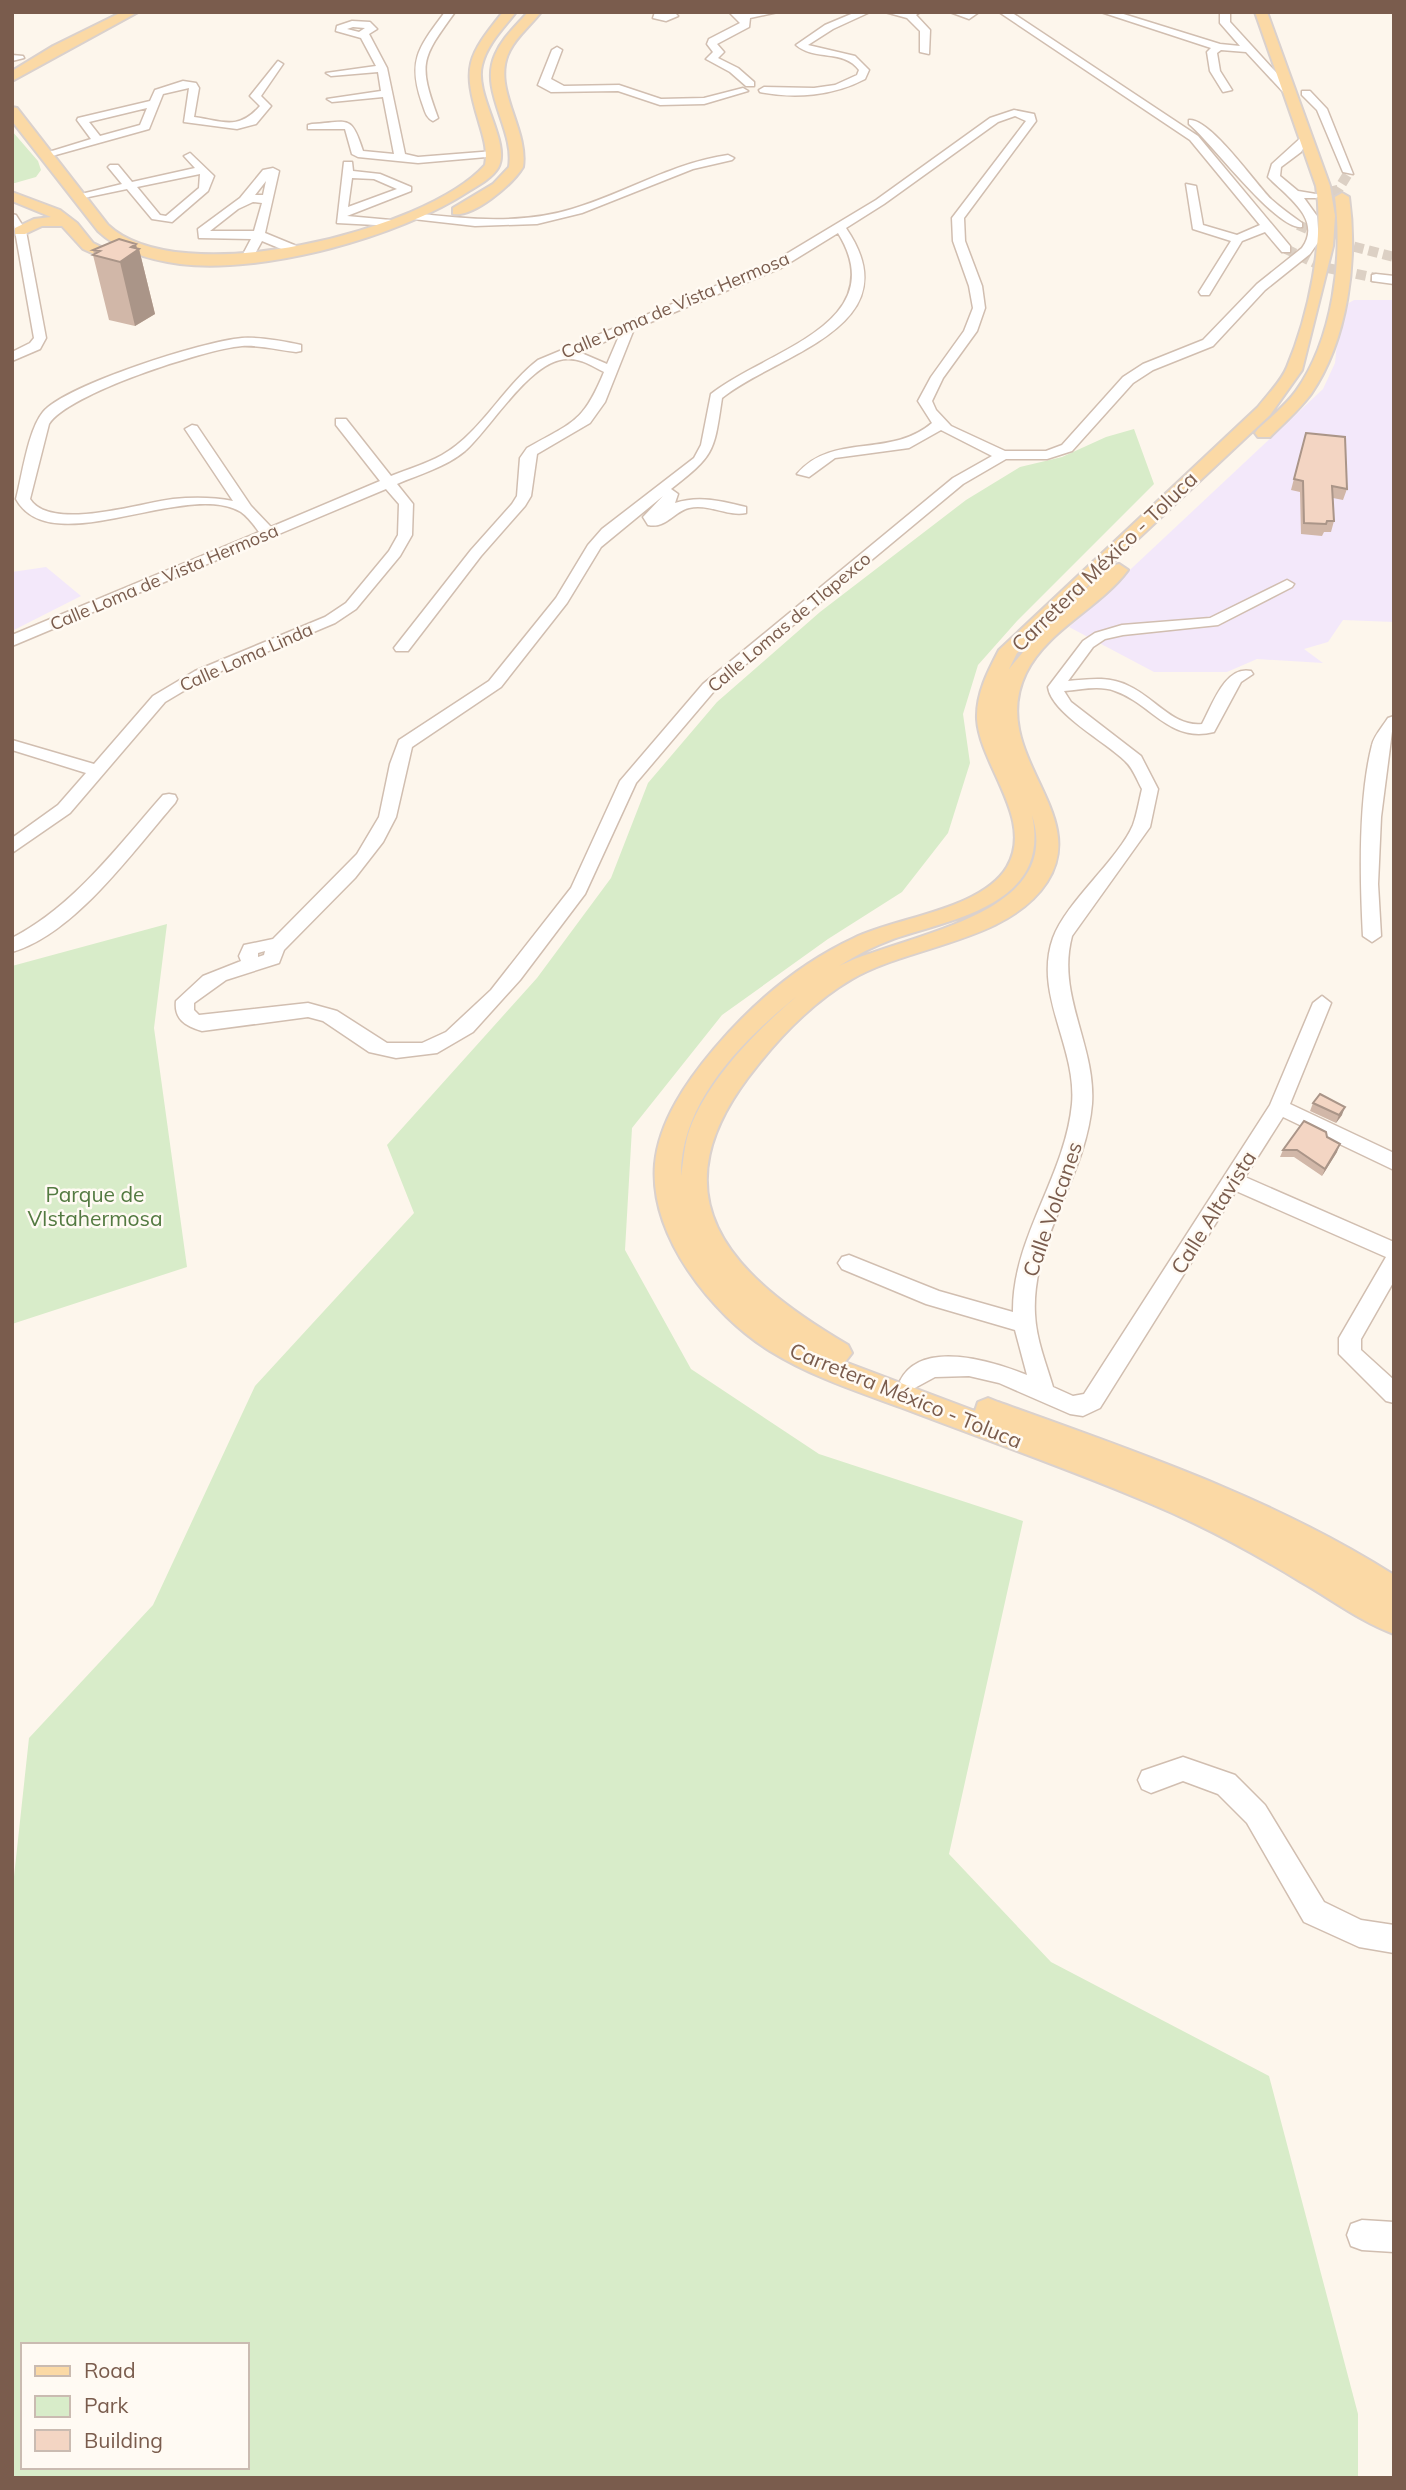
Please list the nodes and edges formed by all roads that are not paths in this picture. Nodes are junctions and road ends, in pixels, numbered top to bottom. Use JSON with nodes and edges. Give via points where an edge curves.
{"nodes":[{"id":1,"x":107,"y":12,"type":"edge"},
{"id":2,"x":132,"y":12,"type":"edge"},
{"id":3,"x":349,"y":12,"type":"edge"},
{"id":4,"x":450,"y":12,"type":"edge"},
{"id":5,"x":510,"y":12,"type":"edge"},
{"id":6,"x":535,"y":12,"type":"edge"},
{"id":7,"x":662,"y":12,"type":"edge"},
{"id":8,"x":668,"y":12,"type":"edge"},
{"id":9,"x":864,"y":12,"type":"edge"},
{"id":10,"x":890,"y":12,"type":"edge"},
{"id":11,"x":956,"y":12,"type":"edge"},
{"id":12,"x":974,"y":12,"type":"edge"},
{"id":13,"x":1004,"y":12,"type":"edge"},
{"id":14,"x":1019,"y":12,"type":"edge"},
{"id":15,"x":1106,"y":12,"type":"edge"},
{"id":16,"x":1261,"y":12,"type":"edge"},
{"id":17,"x":1272,"y":12,"type":"edge"},
{"id":18,"x":778,"y":13,"type":"edge"},
{"id":19,"x":738,"y":14,"type":"edge"},
{"id":20,"x":912,"y":14,"type":"edge"},
{"id":21,"x":1222,"y":14,"type":"edge"},
{"id":22,"x":1055,"y":39,"type":"junction"},
{"id":23,"x":1219,"y":47,"type":"junction"},
{"id":24,"x":1246,"y":49,"type":"junction"},
{"id":25,"x":557,"y":50,"type":"dead end"},
{"id":26,"x":925,"y":52,"type":"dead end"},
{"id":27,"x":278,"y":64,"type":"dead end"},
{"id":28,"x":14,"y":67,"type":"edge"},
{"id":29,"x":382,"y":68,"type":"junction"},
{"id":30,"x":331,"y":73,"type":"dead end"},
{"id":31,"x":1299,"y":85,"type":"junction"},
{"id":32,"x":746,"y":88,"type":"junction"},
{"id":33,"x":1227,"y":90,"type":"dead end"},
{"id":34,"x":388,"y":93,"type":"junction"},
{"id":35,"x":332,"y":99,"type":"dead end"},
{"id":36,"x":154,"y":103,"type":"junction"},
{"id":37,"x":12,"y":111,"type":"edge"},
{"id":38,"x":433,"y":118,"type":"dead end"},
{"id":39,"x":1196,"y":125,"type":"junction"},
{"id":40,"x":18,"y":126,"type":"edge"},
{"id":41,"x":312,"y":127,"type":"dead end"},
{"id":42,"x":1181,"y":127,"type":"junction"},
{"id":43,"x":1305,"y":137,"type":"junction"},
{"id":44,"x":97,"y":140,"type":"junction"},
{"id":45,"x":494,"y":155,"type":"junction"},
{"id":46,"x":190,"y":156,"type":"dead end"},
{"id":47,"x":274,"y":158,"type":"dead end"},
{"id":48,"x":728,"y":158,"type":"dead end"},
{"id":49,"x":48,"y":159,"type":"junction"},
{"id":50,"x":406,"y":159,"type":"junction"},
{"id":51,"x":1282,"y":161,"type":"junction"},
{"id":52,"x":1316,"y":166,"type":"junction"},
{"id":53,"x":114,"y":167,"type":"dead end"},
{"id":54,"x":204,"y":170,"type":"junction"},
{"id":55,"x":271,"y":171,"type":"junction"},
{"id":56,"x":1349,"y":172,"type":"dead end"},
{"id":57,"x":44,"y":176,"type":"dead end"},
{"id":58,"x":128,"y":186,"type":"junction"},
{"id":59,"x":1190,"y":186,"type":"dead end"},
{"id":60,"x":1295,"y":194,"type":"junction"},
{"id":61,"x":1317,"y":195,"type":"tunnel mouth"},
{"id":62,"x":12,"y":196,"type":"edge"},
{"id":63,"x":62,"y":197,"type":"junction"},
{"id":64,"x":245,"y":200,"type":"junction"},
{"id":65,"x":268,"y":201,"type":"junction"},
{"id":66,"x":342,"y":214,"type":"junction"},
{"id":67,"x":413,"y":216,"type":"junction"},
{"id":68,"x":443,"y":219,"type":"junction"},
{"id":69,"x":16,"y":224,"type":"edge"},
{"id":70,"x":391,"y":224,"type":"junction"},
{"id":71,"x":1298,"y":225,"type":"tunnel mouth"},
{"id":72,"x":841,"y":227,"type":"junction"},
{"id":73,"x":1266,"y":227,"type":"junction"},
{"id":74,"x":104,"y":230,"type":"junction"},
{"id":75,"x":75,"y":231,"type":"junction"},
{"id":76,"x":258,"y":235,"type":"junction"},
{"id":77,"x":1238,"y":239,"type":"junction"},
{"id":78,"x":1286,"y":249,"type":"tunnel mouth"},
{"id":79,"x":295,"y":250,"type":"junction"},
{"id":80,"x":106,"y":256,"type":"junction"},
{"id":81,"x":247,"y":258,"type":"junction"},
{"id":82,"x":192,"y":261,"type":"junction"},
{"id":83,"x":1376,"y":278,"type":"tunnel mouth"},
{"id":84,"x":1394,"y":281,"type":"edge"},
{"id":85,"x":1205,"y":292,"type":"dead end"},
{"id":86,"x":629,"y":326,"type":"junction"},
{"id":87,"x":296,"y":348,"type":"dead end"},
{"id":88,"x":561,"y":354,"type":"junction"},
{"id":89,"x":12,"y":356,"type":"edge"},
{"id":90,"x":610,"y":370,"type":"junction"},
{"id":91,"x":341,"y":422,"type":"dead end"},
{"id":92,"x":942,"y":423,"type":"junction"},
{"id":93,"x":192,"y":429,"type":"dead end"},
{"id":94,"x":1003,"y":456,"type":"junction"},
{"id":95,"x":28,"y":471,"type":"junction"},
{"id":96,"x":12,"y":472,"type":"edge"},
{"id":97,"x":804,"y":474,"type":"dead end"},
{"id":98,"x":390,"y":483,"type":"junction"},
{"id":99,"x":662,"y":490,"type":"junction"},
{"id":100,"x":244,"y":508,"type":"junction"},
{"id":101,"x":741,"y":510,"type":"dead end"},
{"id":102,"x":268,"y":533,"type":"junction"},
{"id":103,"x":1287,"y":584,"type":"dead end"},
{"id":104,"x":12,"y":641,"type":"edge"},
{"id":105,"x":402,"y":648,"type":"dead end"},
{"id":106,"x":1245,"y":674,"type":"dead end"},
{"id":107,"x":1056,"y":687,"type":"junction"},
{"id":108,"x":1394,"y":721,"type":"edge"},
{"id":109,"x":12,"y":745,"type":"edge"},
{"id":110,"x":96,"y":770,"type":"junction"},
{"id":111,"x":169,"y":799,"type":"dead end"},
{"id":112,"x":12,"y":847,"type":"edge"},
{"id":113,"x":1372,"y":936,"type":"dead end"},
{"id":114,"x":12,"y":946,"type":"edge"},
{"id":115,"x":1322,"y":1003,"type":"dead end"},
{"id":116,"x":1279,"y":1107,"type":"junction"},
{"id":117,"x":1394,"y":1162,"type":"edge"},
{"id":118,"x":1234,"y":1181,"type":"junction"},
{"id":119,"x":1394,"y":1251,"type":"edge"},
{"id":120,"x":1394,"y":1261,"type":"edge"},
{"id":121,"x":849,"y":1263,"type":"dead end"},
{"id":122,"x":1024,"y":1324,"type":"junction"},
{"id":123,"x":911,"y":1381,"type":"junction"},
{"id":124,"x":1044,"y":1393,"type":"junction"},
{"id":125,"x":1394,"y":1394,"type":"edge"},
{"id":126,"x":1394,"y":1592,"type":"edge"},
{"id":127,"x":1394,"y":1620,"type":"edge"},
{"id":128,"x":1151,"y":1780,"type":"dead end"},
{"id":129,"x":1394,"y":1939,"type":"edge"},
{"id":130,"x":1362,"y":2235,"type":"dead end"},
{"id":131,"x":1394,"y":2236,"type":"edge"}],
"edges":[{"from":1,"to":28,"type":"main road"},
{"from":2,"to":28,"type":"main road"},
{"from":3,"to":29,"type":"street","via":[[352,24],[341,31],[365,34]]},
{"from":4,"to":38,"type":"street","via":[[418,59]]},
{"from":5,"to":45,"type":"main road","via":[[484,41],[475,61],[474,89]]},
{"from":6,"to":68,"type":"main road","via":[[498,62],[498,83],[520,163],[491,193]]},
{"from":7,"to":8,"type":"street","via":[[656,16],[673,16]]},
{"from":9,"to":32,"type":"street","via":[[801,45],[854,59],[864,70],[861,77],[817,92]]},
{"from":10,"to":20,"type":"street"},
{"from":11,"to":12,"type":"street","via":[[969,16]]},
{"from":13,"to":22,"type":"street"},
{"from":14,"to":22,"type":"street"},
{"from":15,"to":23,"type":"street"},
{"from":16,"to":31,"type":"main road","name":"Carretera México - Toluca"},
{"from":17,"to":31,"type":"main road","name":"Carretera México - Toluca"},
{"from":18,"to":19,"type":"street"},
{"from":19,"to":32,"type":"street","via":[[746,20],[745,25],[713,41],[719,52],[711,59],[734,70]]},
{"from":20,"to":26,"type":"street","via":[[925,30]]},
{"from":21,"to":24,"type":"street"},
{"from":22,"to":39,"type":"street"},
{"from":22,"to":42,"type":"street"},
{"from":23,"to":24,"type":"street"},
{"from":23,"to":33,"type":"street","via":[[1212,52],[1215,71]]},
{"from":24,"to":31,"type":"street"},
{"from":25,"to":32,"type":"street","via":[[544,84],[555,82],[558,88],[619,88],[660,102],[704,101]]},
{"from":27,"to":36,"type":"street","via":[[255,96],[266,106],[252,122],[188,120],[194,88],[188,83],[162,89]]},
{"from":29,"to":30,"type":"street"},
{"from":29,"to":34,"type":"street"},
{"from":31,"to":43,"type":"main road","name":"Carretera México - Toluca"},
{"from":31,"to":56,"type":"street","via":[[1322,109]]},
{"from":31,"to":123,"type":"main road","name":"Carretera México - Toluca","via":[[1339,184],[1345,212],[1342,268],[1321,355],[1307,387],[1282,417],[1037,646],[1016,673],[1006,703],[1009,740],[1049,830],[1046,864],[1039,878],[1029,892],[1002,911],[863,963],[823,988],[782,1022],[734,1073],[699,1135],[695,1205],[709,1240],[730,1273],[768,1311],[808,1337]]},
{"from":34,"to":35,"type":"street"},
{"from":34,"to":50,"type":"street","via":[[400,155]]},
{"from":36,"to":44,"type":"street","via":[[145,127]]},
{"from":36,"to":44,"type":"street","via":[[82,120]]},
{"from":37,"to":40,"type":"main road"},
{"from":39,"to":42,"type":"street"},
{"from":39,"to":71,"type":"street","via":[[1280,215]]},
{"from":40,"to":49,"type":"main road"},
{"from":41,"to":50,"type":"street","via":[[346,125],[358,154]]},
{"from":42,"to":73,"type":"street"},
{"from":43,"to":51,"type":"street"},
{"from":43,"to":52,"type":"main road","name":"Carretera México - Toluca"},
{"from":44,"to":49,"type":"street"},
{"from":45,"to":50,"type":"street"},
{"from":45,"to":67,"type":"main road","via":[[484,176]]},
{"from":46,"to":54,"type":"street"},
{"from":47,"to":55,"type":"street"},
{"from":48,"to":68,"type":"street","via":[[685,167],[547,220],[478,223]]},
{"from":49,"to":57,"type":"main road"},
{"from":49,"to":63,"type":"main road"},
{"from":51,"to":52,"type":"street"},
{"from":51,"to":60,"type":"street","via":[[1275,177]]},
{"from":52,"to":127,"type":"main road","name":"Carretera México - Toluca","via":[[1328,216],[1326,246],[1307,328],[1285,386],[1264,411],[1009,650],[990,689],[987,723],[1023,822],[1024,850],[1015,872],[972,904],[853,948],[818,967],[772,1005],[710,1069],[683,1110],[667,1167],[674,1211],[689,1248],[712,1283],[776,1341],[836,1371],[1162,1495],[1247,1533]]},
{"from":53,"to":58,"type":"street"},
{"from":54,"to":58,"type":"street"},
{"from":54,"to":58,"type":"street","via":[[208,176],[204,189],[168,220],[158,220]]},
{"from":55,"to":64,"type":"street"},
{"from":55,"to":65,"type":"street"},
{"from":58,"to":63,"type":"street"},
{"from":59,"to":77,"type":"street","via":[[1197,227]]},
{"from":60,"to":61,"type":"street"},
{"from":60,"to":94,"type":"street","name":"Calle Lomas de Tlapexco","via":[[1311,216],[1313,240],[1208,343],[1128,380],[1067,448],[1047,455]]},
{"from":62,"to":63,"type":"main road"},
{"from":63,"to":69,"type":"street"},
{"from":63,"to":74,"type":"main road"},
{"from":63,"to":75,"type":"main road"},
{"from":64,"to":65,"type":"street","via":[[260,197]]},
{"from":64,"to":76,"type":"street","via":[[201,233]]},
{"from":65,"to":76,"type":"street"},
{"from":66,"to":66,"type":"street","via":[[348,169],[407,189]]},
{"from":66,"to":70,"type":"street","via":[[341,221],[349,224]]},
{"from":67,"to":68,"type":"street"},
{"from":67,"to":70,"type":"main road"},
{"from":68,"to":80,"type":"main road","via":[[365,246],[253,270],[150,269]]},
{"from":69,"to":75,"type":"main road","via":[[39,222]]},
{"from":69,"to":89,"type":"street","via":[[40,338],[35,346]]},
{"from":70,"to":79,"type":"main road"},
{"from":72,"to":86,"type":"street","name":"Calle Loma de Vista Hermosa","via":[[776,265]]},
{"from":72,"to":92,"type":"street","name":"Calle Loma de Vista Hermosa","via":[[994,120],[1014,113],[1032,119],[958,218],[956,228],[979,310],[928,390],[928,411]]},
{"from":72,"to":99,"type":"street","name":"Calle Lomas de Tlapexco","via":[[855,248],[859,266],[857,286],[839,323],[807,347],[725,387],[716,397],[708,445],[700,460]]},
{"from":73,"to":77,"type":"street"},
{"from":73,"to":78,"type":"street"},
{"from":74,"to":75,"type":"main road"},
{"from":74,"to":82,"type":"main road","via":[[130,247]]},
{"from":75,"to":80,"type":"main road"},
{"from":76,"to":79,"type":"street"},
{"from":76,"to":81,"type":"street"},
{"from":77,"to":85,"type":"street"},
{"from":79,"to":81,"type":"main road"},
{"from":80,"to":82,"type":"main road","via":[[123,251],[172,262]]},
{"from":81,"to":82,"type":"main road"},
{"from":83,"to":84,"type":"street"},
{"from":86,"to":88,"type":"street","name":"Calle Loma de Vista Hermosa"},
{"from":86,"to":90,"type":"street"},
{"from":87,"to":95,"type":"street","via":[[244,342],[204,348],[71,397],[42,424]]},
{"from":88,"to":90,"type":"street","via":[[584,357]]},
{"from":88,"to":98,"type":"street","name":"Calle Loma de Vista Hermosa","via":[[510,388],[458,451]]},
{"from":90,"to":105,"type":"street","via":[[598,402],[585,420],[527,458],[527,484],[518,506]]},
{"from":91,"to":98,"type":"street","name":"Calle Loma Linda"},
{"from":92,"to":94,"type":"street","name":"Calle Loma de Vista Hermosa"},
{"from":92,"to":97,"type":"street","via":[[926,438],[907,445],[822,458]]},
{"from":93,"to":100,"type":"street"},
{"from":94,"to":99,"type":"street","name":"Calle Lomas de Tlapexco","via":[[958,481],[709,687],[628,781],[579,890],[457,1036],[412,1052],[387,1051],[368,1044],[326,1013],[308,1010],[202,1024],[192,1020],[184,1012],[185,1001],[204,984],[242,966],[272,959],[275,948],[376,842],[394,800],[405,744],[495,684],[562,600],[601,538]]},
{"from":95,"to":96,"type":"street"},
{"from":95,"to":100,"type":"street","via":[[26,506],[50,517],[196,502]]},
{"from":98,"to":102,"type":"street","name":"Calle Loma de Vista Hermosa"},
{"from":98,"to":110,"type":"street","name":"Calle Loma Linda","via":[[406,504],[405,535],[396,553],[351,606],[330,620],[178,685],[159,699]]},
{"from":99,"to":101,"type":"street","via":[[671,494],[670,500],[650,517],[653,522],[663,521],[678,506],[687,504]]},
{"from":100,"to":102,"type":"street"},
{"from":102,"to":104,"type":"street","name":"Calle Loma de Vista Hermosa"},
{"from":103,"to":107,"type":"street","via":[[1213,622],[1122,630],[1088,644]]},
{"from":106,"to":107,"type":"street","via":[[1235,679],[1209,727],[1195,731],[1181,728],[1120,688]]},
{"from":107,"to":122,"type":"street","name":"Calle Volcanes","via":[[1065,705],[1135,760],[1150,789],[1141,827],[1063,935],[1057,950],[1059,987],[1080,1065],[1082,1101],[1076,1144],[1027,1278]]},
{"from":108,"to":113,"type":"street","via":[[1380,743],[1372,817]]},
{"from":109,"to":110,"type":"street"},
{"from":110,"to":112,"type":"street","name":"Calle Loma Linda","via":[[64,809]]},
{"from":111,"to":114,"type":"street","via":[[73,904]]},
{"from":115,"to":116,"type":"street","name":"Calle Altavista"},
{"from":116,"to":117,"type":"street"},
{"from":116,"to":118,"type":"street","name":"Calle Altavista"},
{"from":118,"to":119,"type":"street"},
{"from":118,"to":124,"type":"street","name":"Calle Altavista","via":[[1092,1401],[1083,1407],[1070,1405]]},
{"from":120,"to":125,"type":"street","via":[[1350,1338],[1350,1353]]},
{"from":121,"to":122,"type":"street","via":[[934,1298]]},
{"from":122,"to":124,"type":"street","name":"Calle Volcanes"},
{"from":123,"to":124,"type":"street","via":[[932,1368],[954,1365],[978,1368]]},
{"from":123,"to":126,"type":"main road","name":"Carretera México - Toluca","via":[[1218,1497],[1333,1554]]},
{"from":128,"to":129,"type":"street","via":[[1183,1769],[1226,1784],[1256,1814],[1314,1912],[1359,1933]]},
{"from":130,"to":131,"type":"street"}]}
